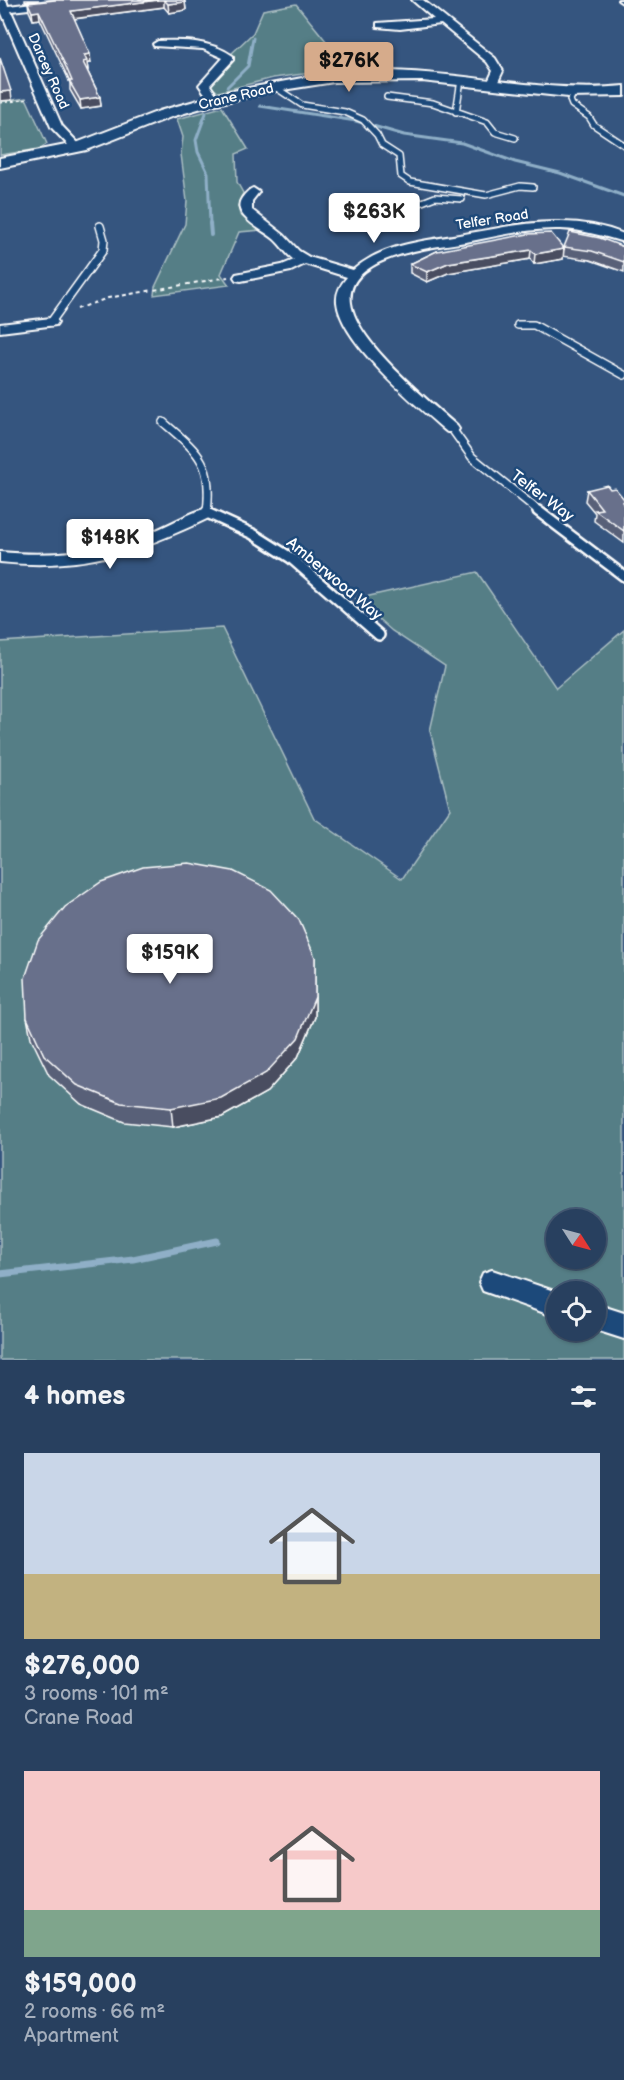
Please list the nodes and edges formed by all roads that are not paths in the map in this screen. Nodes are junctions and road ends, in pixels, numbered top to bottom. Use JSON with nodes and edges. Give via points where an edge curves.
{"nodes":[{"id":1,"x":82,"y":0,"type":"edge"},
{"id":2,"x":417,"y":0,"type":"edge"},
{"id":3,"x":4,"y":4,"type":"edge"},
{"id":4,"x":442,"y":21,"type":"junction"},
{"id":5,"x":381,"y":25,"type":"dead end"},
{"id":6,"x":158,"y":44,"type":"dead end"},
{"id":7,"x":461,"y":80,"type":"junction"},
{"id":8,"x":492,"y":84,"type":"junction"},
{"id":9,"x":275,"y":87,"type":"junction"},
{"id":10,"x":624,"y":91,"type":"edge"},
{"id":11,"x":573,"y":94,"type":"junction"},
{"id":12,"x":387,"y":97,"type":"dead end"},
{"id":13,"x":215,"y":100,"type":"junction"},
{"id":14,"x":456,"y":112,"type":"junction"},
{"id":15,"x":515,"y":138,"type":"dead end"},
{"id":16,"x":624,"y":145,"type":"edge"},
{"id":17,"x":77,"y":148,"type":"junction"},
{"id":18,"x":0,"y":163,"type":"edge"},
{"id":19,"x":435,"y":185,"type":"junction"},
{"id":20,"x":533,"y":187,"type":"dead end"},
{"id":21,"x":253,"y":192,"type":"dead end"},
{"id":22,"x":435,"y":197,"type":"junction"},
{"id":23,"x":462,"y":199,"type":"dead end"},
{"id":24,"x":388,"y":208,"type":"dead end"},
{"id":25,"x":100,"y":226,"type":"dead end"},
{"id":26,"x":624,"y":237,"type":"edge"},
{"id":27,"x":304,"y":260,"type":"junction"},
{"id":28,"x":355,"y":275,"type":"junction"},
{"id":29,"x":242,"y":277,"type":"road end"},
{"id":30,"x":537,"y":313,"type":"dead end"},
{"id":31,"x":51,"y":322,"type":"joint"},
{"id":32,"x":518,"y":325,"type":"dead end"},
{"id":33,"x":534,"y":325,"type":"junction"},
{"id":34,"x":0,"y":328,"type":"edge"},
{"id":35,"x":624,"y":375,"type":"edge"},
{"id":36,"x":163,"y":422,"type":"dead end"},
{"id":37,"x":452,"y":429,"type":"joint"},
{"id":38,"x":207,"y":513,"type":"junction"},
{"id":39,"x":0,"y":557,"type":"edge"},
{"id":40,"x":624,"y":576,"type":"edge"},
{"id":41,"x":379,"y":635,"type":"dead end"},
{"id":42,"x":492,"y":1282,"type":"dead end"},
{"id":43,"x":546,"y":1301,"type":"edge"},
{"id":44,"x":606,"y":1320,"type":"edge"},
{"id":45,"x":624,"y":1326,"type":"edge"}],
"edges":[{"from":1,"to":3,"type":"street"},
{"from":2,"to":4,"type":"street"},
{"from":3,"to":17,"type":"street","name":"Darcey Road","via":[[60,133]]},
{"from":4,"to":5,"type":"street"},
{"from":4,"to":8,"type":"street","via":[[496,66],[498,71]]},
{"from":6,"to":13,"type":"street","via":[[208,48],[229,58],[204,84]]},
{"from":7,"to":8,"type":"street","name":"Crane Road"},
{"from":7,"to":9,"type":"street","name":"Crane Road","via":[[367,76]]},
{"from":7,"to":14,"type":"lane"},
{"from":8,"to":11,"type":"street","name":"Crane Road"},
{"from":9,"to":13,"type":"street","name":"Crane Road"},
{"from":9,"to":19,"type":"lane","via":[[302,105],[345,112],[365,123],[382,145],[399,156],[404,179]]},
{"from":10,"to":11,"type":"street","name":"Crane Road"},
{"from":11,"to":16,"type":"lane","via":[[572,105]]},
{"from":12,"to":14,"type":"lane","via":[[422,100]]},
{"from":13,"to":17,"type":"street","name":"Crane Road","via":[[167,113]]},
{"from":14,"to":15,"type":"lane"},
{"from":17,"to":18,"type":"street","name":"Crane Road"},
{"from":19,"to":20,"type":"lane","via":[[486,195],[520,186]]},
{"from":19,"to":22,"type":"lane"},
{"from":21,"to":27,"type":"street","via":[[246,201],[252,218]]},
{"from":22,"to":23,"type":"lane"},
{"from":22,"to":24,"type":"lane","via":[[412,206]]},
{"from":25,"to":31,"type":"lane","via":[[103,250]]},
{"from":26,"to":28,"type":"street","name":"Telfer Road","via":[[575,226],[511,230],[400,249],[371,262]]},
{"from":27,"to":28,"type":"street"},
{"from":27,"to":29,"type":"street"},
{"from":28,"to":37,"type":"street","via":[[343,302],[349,318],[383,365]]},
{"from":30,"to":33,"type":"lane"},
{"from":31,"to":34,"type":"street"},
{"from":32,"to":33,"type":"lane"},
{"from":33,"to":35,"type":"lane"},
{"from":36,"to":38,"type":"lane","via":[[193,450],[209,473]]},
{"from":37,"to":40,"type":"lane","name":"Telfer Way","via":[[472,458],[494,477]]},
{"from":38,"to":39,"type":"street","via":[[158,537],[100,555],[34,560]]},
{"from":38,"to":41,"type":"lane","name":"Amberwood Way","via":[[253,534],[291,558]]},
{"from":42,"to":43,"type":"street"},
{"from":44,"to":45,"type":"street"}]}
